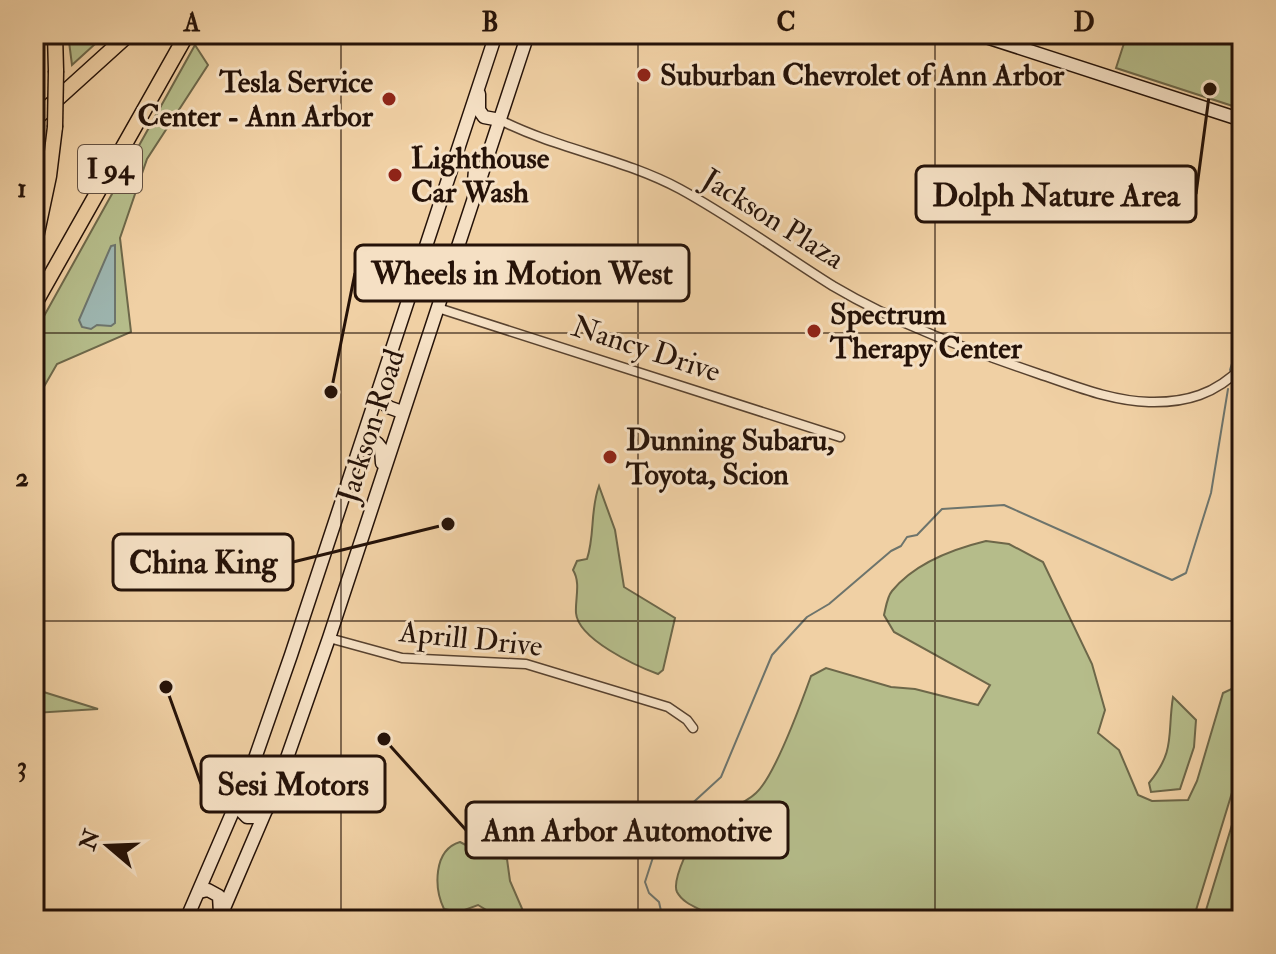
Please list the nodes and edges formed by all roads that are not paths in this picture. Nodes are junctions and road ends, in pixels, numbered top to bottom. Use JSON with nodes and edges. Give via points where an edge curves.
{"nodes":[{"id":1,"x":55,"y":34,"type":"edge"},
{"id":2,"x":129,"y":34,"type":"edge"},
{"id":3,"x":187,"y":34,"type":"edge"},
{"id":4,"x":496,"y":34,"type":"edge"},
{"id":5,"x":528,"y":34,"type":"edge"},
{"id":6,"x":977,"y":34,"type":"edge"},
{"id":7,"x":482,"y":75,"type":"junction"},
{"id":8,"x":34,"y":120,"type":"edge"},
{"id":9,"x":500,"y":120,"type":"junction"},
{"id":10,"x":1242,"y":120,"type":"edge"},
{"id":11,"x":452,"y":166,"type":"junction"},
{"id":12,"x":472,"y":205,"type":"junction"},
{"id":13,"x":34,"y":247,"type":"edge"},
{"id":14,"x":34,"y":305,"type":"edge"},
{"id":15,"x":438,"y":308,"type":"junction"},
{"id":16,"x":1242,"y":367,"type":"edge"},
{"id":17,"x":385,"y":370,"type":"junction"},
{"id":18,"x":402,"y":412,"type":"junction"},
{"id":19,"x":840,"y":437,"type":"dead end"},
{"id":20,"x":361,"y":446,"type":"junction"},
{"id":21,"x":379,"y":482,"type":"junction"},
{"id":22,"x":329,"y":638,"type":"junction"},
{"id":23,"x":693,"y":728,"type":"dead end"},
{"id":24,"x":252,"y":767,"type":"junction"},
{"id":25,"x":267,"y":809,"type":"junction"},
{"id":26,"x":199,"y":892,"type":"junction"},
{"id":27,"x":186,"y":920,"type":"edge"},
{"id":28,"x":219,"y":920,"type":"edge"}],
"edges":[{"from":1,"to":13,"type":"highway","bridge":true,"via":[[55,127]]},
{"from":2,"to":8,"type":"highway"},
{"from":3,"to":14,"type":"highway","number":"I 94"},
{"from":4,"to":7,"type":"main road","name":"Jackson Road"},
{"from":5,"to":9,"type":"main road","name":"Jackson Road"},
{"from":6,"to":10,"type":"main road"},
{"from":7,"to":9,"type":"main road","via":[[479,110],[489,120]]},
{"from":7,"to":11,"type":"main road","name":"Jackson Road"},
{"from":9,"to":12,"type":"main road","name":"Jackson Road"},
{"from":9,"to":16,"type":"street","name":"Jackson Plaza","via":[[646,172],[863,302],[965,348],[1062,382],[1128,401],[1173,401],[1205,395]]},
{"from":11,"to":12,"type":"main road","via":[[459,159],[474,164]]},
{"from":11,"to":17,"type":"main road","name":"Jackson Road"},
{"from":12,"to":15,"type":"main road","name":"Jackson Road"},
{"from":15,"to":18,"type":"main road","name":"Jackson Road"},
{"from":15,"to":19,"type":"street","name":"Nancy Drive"},
{"from":17,"to":18,"type":"main road","via":[[384,402]]},
{"from":17,"to":20,"type":"main road","name":"Jackson Road"},
{"from":18,"to":21,"type":"main road","name":"Jackson Road"},
{"from":20,"to":21,"type":"main road","via":[[371,442],[381,448]]},
{"from":20,"to":24,"type":"main road","name":"Jackson Road"},
{"from":21,"to":22,"type":"main road","name":"Jackson Road"},
{"from":22,"to":23,"type":"street","name":"Aprill Drive","via":[[402,658],[526,664],[668,707]]},
{"from":22,"to":25,"type":"main road","name":"Jackson Road"},
{"from":24,"to":25,"type":"main road","via":[[241,811],[251,818]]},
{"from":24,"to":26,"type":"main road","name":"Jackson Road"},
{"from":25,"to":28,"type":"main road","name":"Jackson Road"},
{"from":26,"to":27,"type":"main road","name":"Jackson Road"},
{"from":26,"to":28,"type":"main road","via":[[219,896]]}]}
